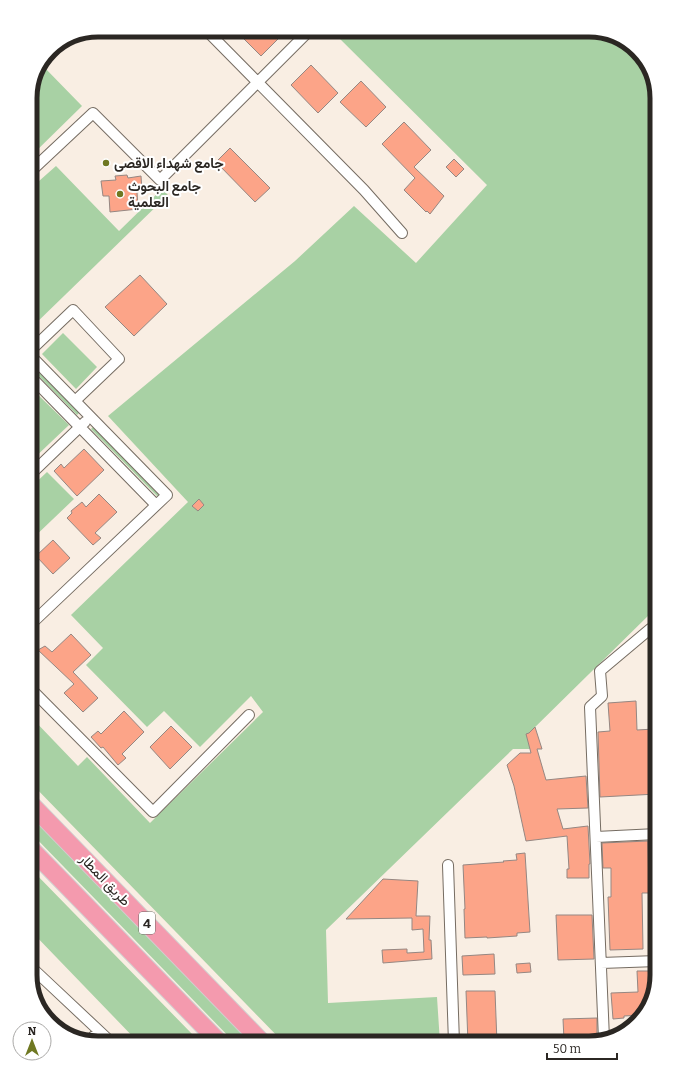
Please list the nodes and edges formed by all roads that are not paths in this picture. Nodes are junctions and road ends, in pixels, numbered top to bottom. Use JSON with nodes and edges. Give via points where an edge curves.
{"nodes":[{"id":1,"x":213,"y":37,"type":"edge"},
{"id":2,"x":303,"y":37,"type":"edge"},
{"id":3,"x":257,"y":82,"type":"junction"},
{"id":4,"x":37,"y":165,"type":"edge"},
{"id":5,"x":402,"y":232,"type":"dead end"},
{"id":6,"x":37,"y":343,"type":"edge"},
{"id":7,"x":37,"y":362,"type":"edge"},
{"id":8,"x":37,"y":383,"type":"edge"},
{"id":9,"x":75,"y":402,"type":"junction"},
{"id":10,"x":90,"y":417,"type":"junction"},
{"id":11,"x":80,"y":427,"type":"junction"},
{"id":12,"x":37,"y":468,"type":"edge"},
{"id":13,"x":156,"y":505,"type":"junction"},
{"id":14,"x":37,"y":618,"type":"edge"},
{"id":15,"x":650,"y":629,"type":"edge"},
{"id":16,"x":37,"y":695,"type":"edge"},
{"id":17,"x":249,"y":715,"type":"dead end"},
{"id":18,"x":37,"y":810,"type":"edge"},
{"id":19,"x":650,"y":834,"type":"edge"},
{"id":20,"x":596,"y":837,"type":"junction"},
{"id":21,"x":37,"y":855,"type":"edge"},
{"id":22,"x":448,"y":865,"type":"dead end"},
{"id":23,"x":650,"y":961,"type":"edge"},
{"id":24,"x":601,"y":963,"type":"junction"},
{"id":25,"x":37,"y":973,"type":"edge"},
{"id":26,"x":99,"y":1031,"type":"junction"},
{"id":27,"x":604,"y":1034,"type":"edge"},
{"id":28,"x":94,"y":1036,"type":"edge"},
{"id":29,"x":104,"y":1036,"type":"edge"},
{"id":30,"x":213,"y":1036,"type":"edge"},
{"id":31,"x":256,"y":1036,"type":"edge"},
{"id":32,"x":454,"y":1036,"type":"edge"}],
"edges":[{"from":1,"to":3,"type":"street"},
{"from":2,"to":3,"type":"street"},
{"from":3,"to":4,"type":"street","via":[[160,180],[93,113]]},
{"from":3,"to":5,"type":"street"},
{"from":6,"to":9,"type":"street","via":[[73,310],[119,359]]},
{"from":7,"to":9,"type":"street"},
{"from":8,"to":11,"type":"street"},
{"from":9,"to":10,"type":"street"},
{"from":10,"to":11,"type":"street"},
{"from":10,"to":13,"type":"street","via":[[167,495]]},
{"from":11,"to":12,"type":"street"},
{"from":11,"to":13,"type":"street"},
{"from":13,"to":14,"type":"street"},
{"from":15,"to":20,"type":"street","via":[[600,671],[602,696],[590,707]]},
{"from":16,"to":17,"type":"street","via":[[153,812]]},
{"from":18,"to":31,"type":"highway","name":"طريق المطار","number":"4"},
{"from":19,"to":20,"type":"street"},
{"from":20,"to":24,"type":"street"},
{"from":21,"to":30,"type":"highway","number":"4"},
{"from":22,"to":32,"type":"street"},
{"from":23,"to":24,"type":"street"},
{"from":24,"to":27,"type":"street"},
{"from":25,"to":26,"type":"street"},
{"from":26,"to":28,"type":"street"},
{"from":26,"to":29,"type":"street"}]}
